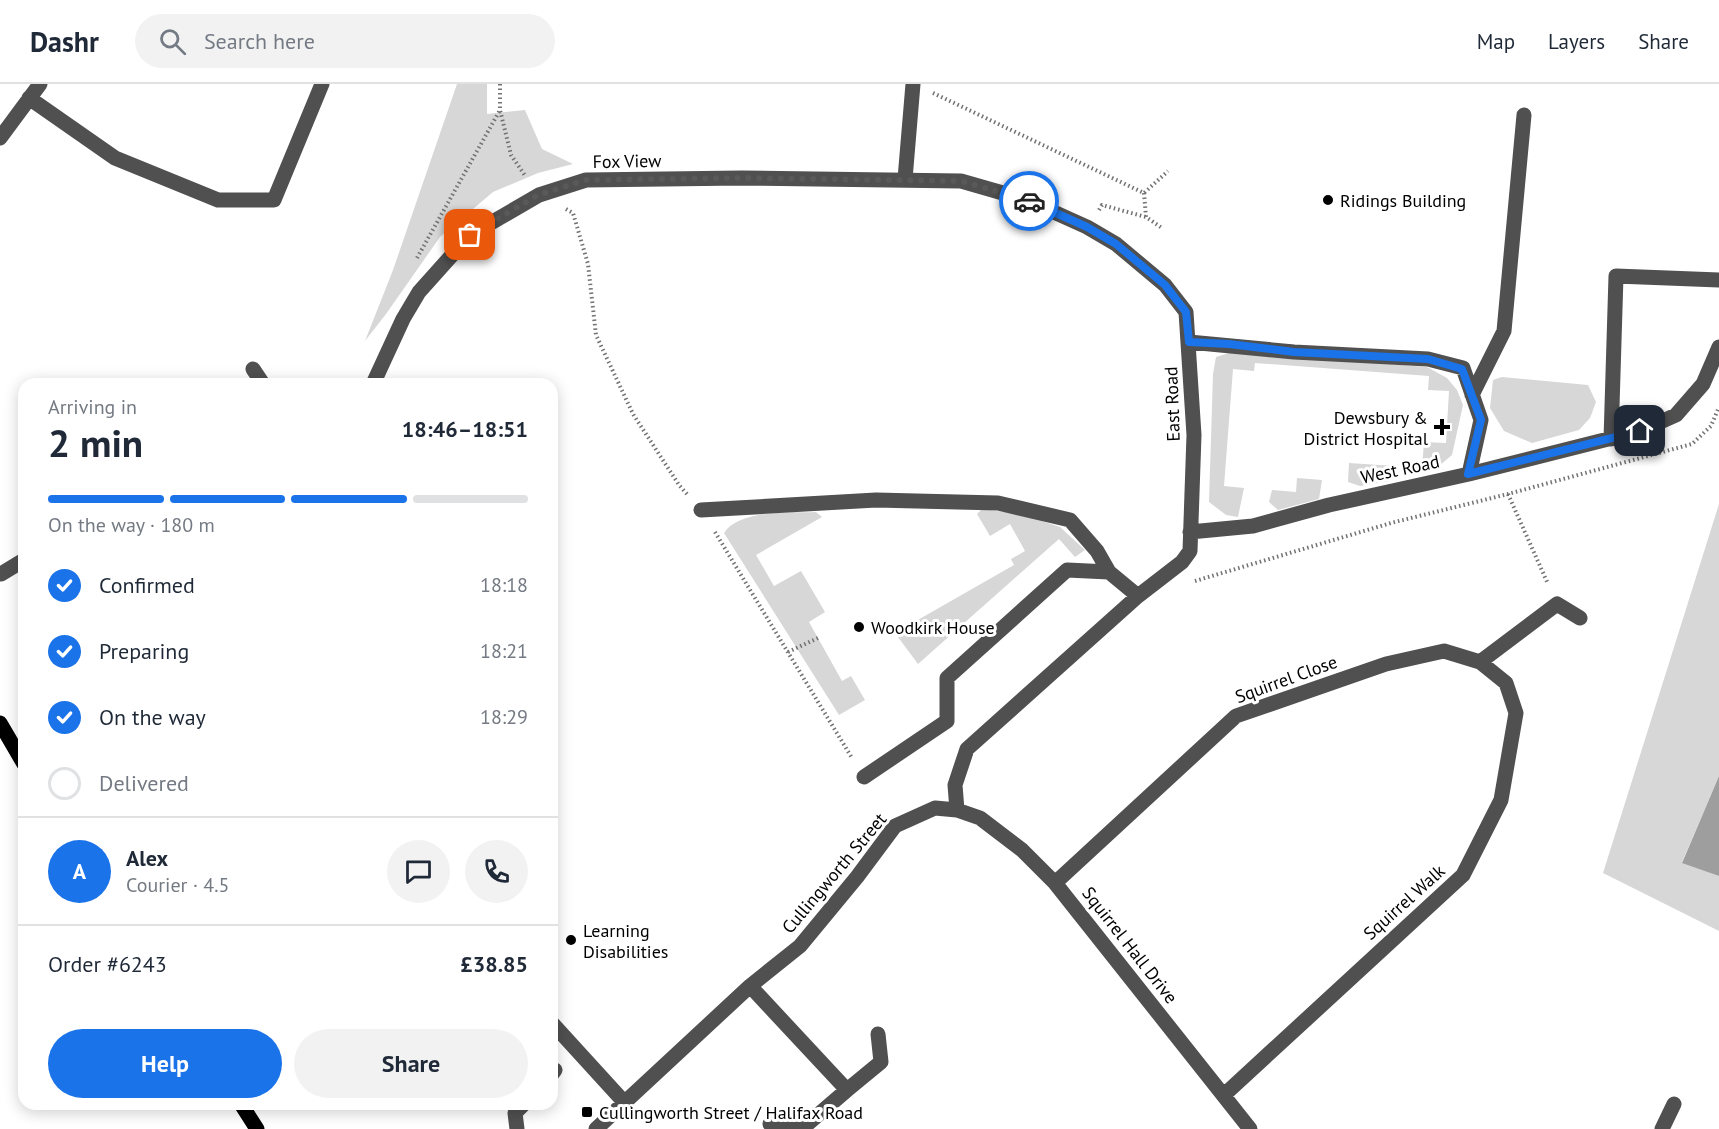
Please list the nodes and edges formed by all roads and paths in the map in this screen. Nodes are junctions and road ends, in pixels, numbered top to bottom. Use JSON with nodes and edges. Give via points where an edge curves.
{"nodes":[{"id":1,"x":40,"y":84,"type":"edge"},
{"id":2,"x":322,"y":84,"type":"edge"},
{"id":3,"x":500,"y":84,"type":"edge"},
{"id":4,"x":914,"y":84,"type":"edge"},
{"id":5,"x":29,"y":98,"type":"junction"},
{"id":6,"x":500,"y":110,"type":"junction"},
{"id":7,"x":1524,"y":115,"type":"dead end"},
{"id":8,"x":0,"y":138,"type":"edge"},
{"id":9,"x":1168,"y":171,"type":"dead end"},
{"id":10,"x":905,"y":179,"type":"junction"},
{"id":11,"x":1144,"y":193,"type":"junction"},
{"id":12,"x":538,"y":195,"type":"junction"},
{"id":13,"x":1146,"y":217,"type":"junction"},
{"id":14,"x":1087,"y":227,"type":"junction"},
{"id":15,"x":1162,"y":228,"type":"dead end"},
{"id":16,"x":1719,"y":280,"type":"edge"},
{"id":17,"x":419,"y":292,"type":"junction"},
{"id":18,"x":1189,"y":342,"type":"junction"},
{"id":19,"x":1719,"y":347,"type":"edge"},
{"id":20,"x":253,"y":369,"type":"dead end"},
{"id":21,"x":259,"y":378,"type":"edge"},
{"id":22,"x":376,"y":378,"type":"edge"},
{"id":23,"x":1472,"y":395,"type":"junction"},
{"id":24,"x":1719,"y":407,"type":"edge"},
{"id":25,"x":1611,"y":439,"type":"junction"},
{"id":26,"x":1468,"y":474,"type":"junction"},
{"id":27,"x":1508,"y":494,"type":"junction"},
{"id":28,"x":702,"y":510,"type":"junction"},
{"id":29,"x":1190,"y":532,"type":"junction"},
{"id":30,"x":18,"y":564,"type":"edge"},
{"id":31,"x":1109,"y":572,"type":"junction"},
{"id":32,"x":2,"y":574,"type":"dead end"},
{"id":33,"x":1191,"y":582,"type":"dead end"},
{"id":34,"x":1138,"y":596,"type":"junction"},
{"id":35,"x":1557,"y":604,"type":"junction"},
{"id":36,"x":1580,"y":618,"type":"dead end"},
{"id":37,"x":818,"y":638,"type":"dead end"},
{"id":38,"x":788,"y":652,"type":"junction"},
{"id":39,"x":1480,"y":662,"type":"junction"},
{"id":40,"x":0,"y":723,"type":"edge"},
{"id":41,"x":18,"y":754,"type":"edge"},
{"id":42,"x":864,"y":777,"type":"joint"},
{"id":43,"x":957,"y":810,"type":"junction"},
{"id":44,"x":1055,"y":883,"type":"junction"},
{"id":45,"x":750,"y":986,"type":"junction"},
{"id":46,"x":558,"y":1030,"type":"edge"},
{"id":47,"x":878,"y":1034,"type":"dead end"},
{"id":48,"x":847,"y":1090,"type":"junction"},
{"id":49,"x":1224,"y":1095,"type":"junction"},
{"id":50,"x":625,"y":1103,"type":"junction"},
{"id":51,"x":1674,"y":1104,"type":"dead end"},
{"id":52,"x":245,"y":1110,"type":"edge"},
{"id":53,"x":518,"y":1110,"type":"edge"},
{"id":54,"x":770,"y":1124,"type":"dead end"},
{"id":55,"x":257,"y":1129,"type":"edge"},
{"id":56,"x":517,"y":1129,"type":"edge"},
{"id":57,"x":596,"y":1129,"type":"edge"},
{"id":58,"x":1250,"y":1129,"type":"edge"},
{"id":59,"x":1662,"y":1129,"type":"edge"}],
"edges":[{"from":1,"to":5,"type":"street"},
{"from":2,"to":5,"type":"street","via":[[274,200],[218,200],[116,158]]},
{"from":3,"to":6,"type":"path"},
{"from":4,"to":10,"type":"street"},
{"from":4,"to":11,"type":"path"},
{"from":5,"to":8,"type":"street"},
{"from":6,"to":12,"type":"path","via":[[511,155]]},
{"from":6,"to":17,"type":"path","via":[[416,260]]},
{"from":7,"to":23,"type":"street","via":[[1504,331]]},
{"from":9,"to":11,"type":"path"},
{"from":10,"to":12,"type":"street","name":"Fox View","via":[[586,180]]},
{"from":10,"to":14,"type":"street","name":"East Road","via":[[961,181],[1027,200]]},
{"from":11,"to":13,"type":"path"},
{"from":12,"to":17,"type":"street","name":"Fox View","via":[[470,235]]},
{"from":12,"to":28,"type":"path","via":[[573,213],[588,264],[596,335],[633,414],[679,485]]},
{"from":13,"to":14,"type":"path","via":[[1102,205]]},
{"from":13,"to":15,"type":"path"},
{"from":14,"to":18,"type":"street","name":"East Road","via":[[1116,244],[1165,285],[1186,312]]},
{"from":16,"to":25,"type":"street","via":[[1616,276]]},
{"from":17,"to":22,"type":"street","name":"Fox View"},
{"from":18,"to":23,"type":"street","via":[[1428,359],[1462,369]]},
{"from":18,"to":29,"type":"street","name":"East Road","via":[[1194,435]]},
{"from":19,"to":25,"type":"street","name":"West Road","via":[[1703,384],[1676,416]]},
{"from":20,"to":21,"type":"street"},
{"from":23,"to":26,"type":"street","via":[[1481,420]]},
{"from":24,"to":27,"type":"path","via":[[1711,426],[1692,444]]},
{"from":25,"to":26,"type":"street","name":"West Road"},
{"from":26,"to":29,"type":"street","name":"West Road","via":[[1253,526]]},
{"from":27,"to":33,"type":"path","via":[[1391,523]]},
{"from":27,"to":35,"type":"path"},
{"from":28,"to":31,"type":"street","via":[[876,500],[998,503],[1070,520]]},
{"from":28,"to":38,"type":"path"},
{"from":29,"to":34,"type":"street","name":"East Road","via":[[1190,551],[1182,562]]},
{"from":30,"to":32,"type":"street"},
{"from":31,"to":34,"type":"street"},
{"from":31,"to":42,"type":"street","via":[[1067,570],[947,678],[947,721]]},
{"from":34,"to":43,"type":"street","name":"East Road","via":[[966,749],[955,785]]},
{"from":35,"to":36,"type":"street"},
{"from":35,"to":39,"type":"street"},
{"from":37,"to":38,"type":"path"},
{"from":38,"to":42,"type":"path"},
{"from":39,"to":44,"type":"street","name":"Squirrel Close","via":[[1444,651],[1386,664],[1236,716]]},
{"from":39,"to":49,"type":"street","name":"Squirrel Walk","via":[[1506,683],[1516,713],[1501,801],[1463,875]]},
{"from":40,"to":41,"type":"main road"},
{"from":43,"to":44,"type":"street","name":"Squirrel Hall Drive","via":[[980,818],[1022,850]]},
{"from":43,"to":45,"type":"street","name":"Cullingworth Street","via":[[935,808],[895,826],[800,946]]},
{"from":44,"to":49,"type":"street","name":"Squirrel Hall Drive"},
{"from":45,"to":48,"type":"street"},
{"from":45,"to":50,"type":"street","name":"Cullingworth Street"},
{"from":46,"to":50,"type":"street"},
{"from":47,"to":48,"type":"street","via":[[881,1062]]},
{"from":48,"to":54,"type":"street","via":[[804,1127]]},
{"from":49,"to":58,"type":"street","name":"Squirrel Hall Drive"},
{"from":50,"to":57,"type":"street","name":"Cullingworth Street"},
{"from":51,"to":59,"type":"street"},
{"from":52,"to":55,"type":"main road"},
{"from":53,"to":56,"type":"street"}]}
